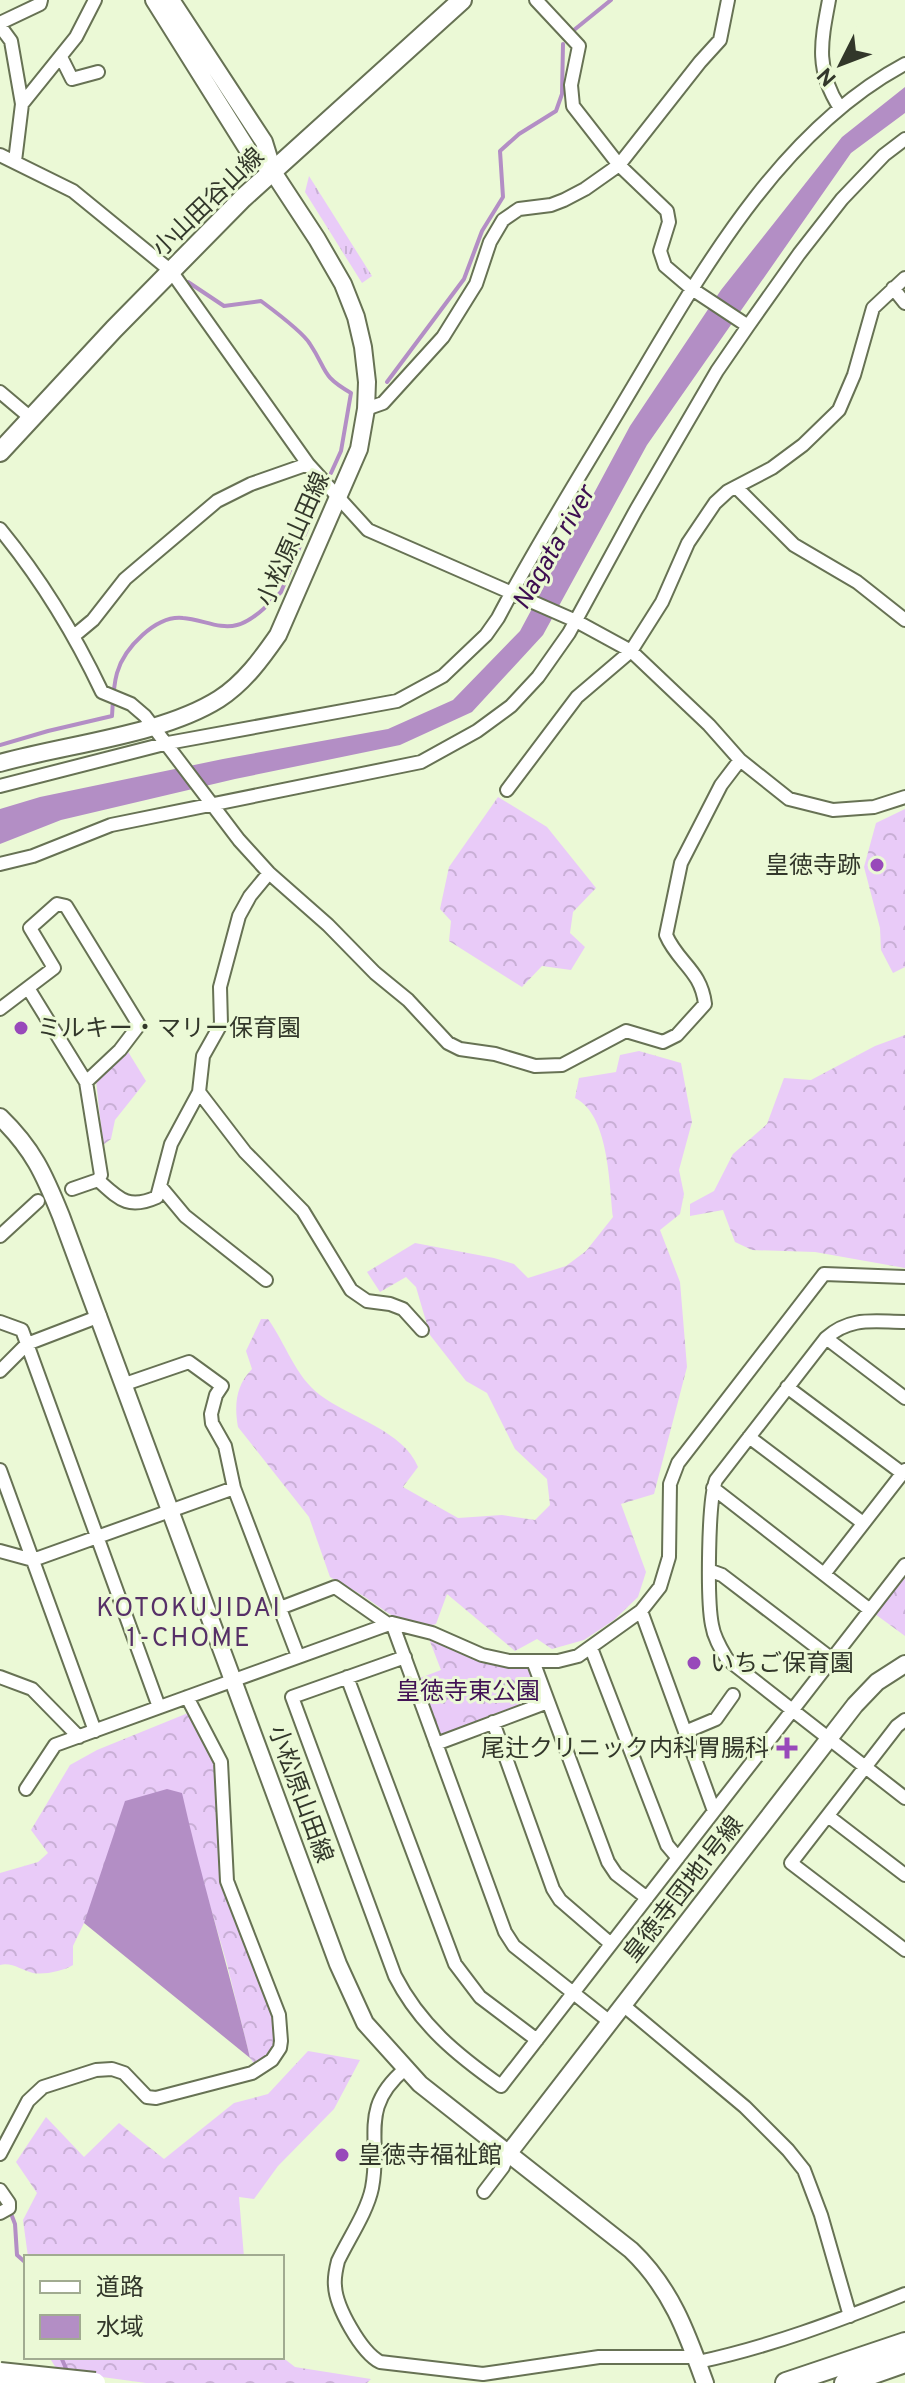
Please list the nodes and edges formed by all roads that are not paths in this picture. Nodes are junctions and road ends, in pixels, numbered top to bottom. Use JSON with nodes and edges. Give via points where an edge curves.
{"nodes":[{"id":1,"x":41,"y":0,"type":"edge"},
{"id":2,"x":95,"y":0,"type":"edge"},
{"id":3,"x":154,"y":0,"type":"edge"},
{"id":4,"x":171,"y":0,"type":"edge"},
{"id":5,"x":462,"y":0,"type":"edge"},
{"id":6,"x":536,"y":0,"type":"edge"},
{"id":7,"x":728,"y":0,"type":"edge"},
{"id":8,"x":829,"y":0,"type":"edge"},
{"id":9,"x":0,"y":24,"type":"edge"},
{"id":10,"x":61,"y":57,"type":"junction"},
{"id":11,"x":905,"y":64,"type":"edge"},
{"id":12,"x":98,"y":72,"type":"dead end"},
{"id":13,"x":22,"y":104,"type":"junction"},
{"id":14,"x":840,"y":108,"type":"junction"},
{"id":15,"x":905,"y":139,"type":"edge"},
{"id":16,"x":0,"y":155,"type":"edge"},
{"id":17,"x":15,"y":161,"type":"junction"},
{"id":18,"x":619,"y":165,"type":"junction"},
{"id":19,"x":273,"y":172,"type":"junction"},
{"id":20,"x":171,"y":271,"type":"junction"},
{"id":21,"x":905,"y":278,"type":"edge"},
{"id":22,"x":893,"y":288,"type":"junction"},
{"id":23,"x":692,"y":289,"type":"junction"},
{"id":24,"x":905,"y":303,"type":"edge"},
{"id":25,"x":748,"y":326,"type":"junction"},
{"id":26,"x":0,"y":392,"type":"edge"},
{"id":27,"x":366,"y":409,"type":"junction"},
{"id":28,"x":32,"y":419,"type":"junction"},
{"id":29,"x":0,"y":452,"type":"edge"},
{"id":30,"x":308,"y":464,"type":"junction"},
{"id":31,"x":736,"y":487,"type":"junction"},
{"id":32,"x":340,"y":497,"type":"junction"},
{"id":33,"x":0,"y":529,"type":"edge"},
{"id":34,"x":511,"y":593,"type":"junction"},
{"id":35,"x":905,"y":620,"type":"edge"},
{"id":36,"x":576,"y":621,"type":"junction"},
{"id":37,"x":75,"y":635,"type":"junction"},
{"id":38,"x":631,"y":651,"type":"junction"},
{"id":39,"x":154,"y":726,"type":"junction"},
{"id":40,"x":170,"y":746,"type":"junction"},
{"id":41,"x":740,"y":760,"type":"junction"},
{"id":42,"x":0,"y":763,"type":"edge"},
{"id":43,"x":0,"y":786,"type":"edge"},
{"id":44,"x":507,"y":790,"type":"dead end"},
{"id":45,"x":905,"y":797,"type":"edge"},
{"id":46,"x":213,"y":805,"type":"junction"},
{"id":47,"x":0,"y":864,"type":"edge"},
{"id":48,"x":269,"y":873,"type":"junction"},
{"id":49,"x":28,"y":988,"type":"junction"},
{"id":50,"x":0,"y":1009,"type":"edge"},
{"id":51,"x":86,"y":1082,"type":"junction"},
{"id":52,"x":199,"y":1092,"type":"junction"},
{"id":53,"x":0,"y":1117,"type":"edge"},
{"id":54,"x":98,"y":1180,"type":"junction"},
{"id":55,"x":160,"y":1186,"type":"junction"},
{"id":56,"x":72,"y":1189,"type":"dead end"},
{"id":57,"x":38,"y":1201,"type":"dead end"},
{"id":58,"x":0,"y":1236,"type":"edge"},
{"id":59,"x":905,"y":1277,"type":"edge"},
{"id":60,"x":266,"y":1280,"type":"dead end"},
{"id":61,"x":100,"y":1316,"type":"junction"},
{"id":62,"x":0,"y":1322,"type":"edge"},
{"id":63,"x":905,"y":1322,"type":"edge"},
{"id":64,"x":422,"y":1330,"type":"dead end"},
{"id":65,"x":826,"y":1338,"type":"junction"},
{"id":66,"x":27,"y":1344,"type":"junction"},
{"id":67,"x":0,"y":1371,"type":"edge"},
{"id":68,"x":125,"y":1384,"type":"junction"},
{"id":69,"x":787,"y":1387,"type":"junction"},
{"id":70,"x":905,"y":1398,"type":"edge"},
{"id":71,"x":749,"y":1437,"type":"junction"},
{"id":72,"x":0,"y":1470,"type":"edge"},
{"id":73,"x":904,"y":1472,"type":"edge"},
{"id":74,"x":234,"y":1488,"type":"junction"},
{"id":75,"x":713,"y":1488,"type":"junction"},
{"id":76,"x":171,"y":1510,"type":"junction"},
{"id":77,"x":863,"y":1523,"type":"junction"},
{"id":78,"x":97,"y":1537,"type":"junction"},
{"id":79,"x":0,"y":1551,"type":"edge"},
{"id":80,"x":33,"y":1560,"type":"junction"},
{"id":81,"x":905,"y":1565,"type":"edge"},
{"id":82,"x":711,"y":1571,"type":"junction"},
{"id":83,"x":824,"y":1574,"type":"junction"},
{"id":84,"x":280,"y":1608,"type":"junction"},
{"id":85,"x":870,"y":1610,"type":"junction"},
{"id":86,"x":641,"y":1611,"type":"junction"},
{"id":87,"x":390,"y":1623,"type":"junction"},
{"id":88,"x":591,"y":1648,"type":"junction"},
{"id":89,"x":298,"y":1656,"type":"junction"},
{"id":90,"x":405,"y":1657,"type":"junction"},
{"id":91,"x":832,"y":1659,"type":"junction"},
{"id":92,"x":533,"y":1661,"type":"junction"},
{"id":93,"x":905,"y":1664,"type":"edge"},
{"id":94,"x":0,"y":1677,"type":"edge"},
{"id":95,"x":347,"y":1677,"type":"junction"},
{"id":96,"x":234,"y":1679,"type":"junction"},
{"id":97,"x":733,"y":1695,"type":"dead end"},
{"id":98,"x":187,"y":1697,"type":"junction"},
{"id":99,"x":548,"y":1702,"type":"junction"},
{"id":100,"x":159,"y":1707,"type":"junction"},
{"id":101,"x":792,"y":1711,"type":"junction"},
{"id":102,"x":904,"y":1721,"type":"edge"},
{"id":103,"x":493,"y":1722,"type":"junction"},
{"id":104,"x":95,"y":1731,"type":"junction"},
{"id":105,"x":685,"y":1732,"type":"junction"},
{"id":106,"x":79,"y":1737,"type":"junction"},
{"id":107,"x":829,"y":1740,"type":"junction"},
{"id":108,"x":436,"y":1744,"type":"junction"},
{"id":109,"x":865,"y":1767,"type":"junction"},
{"id":110,"x":26,"y":1789,"type":"dead end"},
{"id":111,"x":905,"y":1798,"type":"edge"},
{"id":112,"x":714,"y":1811,"type":"junction"},
{"id":113,"x":828,"y":1816,"type":"junction"},
{"id":114,"x":678,"y":1858,"type":"junction"},
{"id":115,"x":905,"y":1875,"type":"edge"},
{"id":116,"x":647,"y":1898,"type":"junction"},
{"id":117,"x":611,"y":1944,"type":"junction"},
{"id":118,"x":905,"y":1950,"type":"edge"},
{"id":119,"x":574,"y":1993,"type":"junction"},
{"id":120,"x":623,"y":2005,"type":"junction"},
{"id":121,"x":610,"y":2022,"type":"junction"},
{"id":122,"x":537,"y":2040,"type":"junction"},
{"id":123,"x":405,"y":2069,"type":"junction"},
{"id":124,"x":0,"y":2154,"type":"edge"},
{"id":125,"x":508,"y":2154,"type":"junction"},
{"id":126,"x":0,"y":2190,"type":"edge"},
{"id":127,"x":484,"y":2192,"type":"dead end"},
{"id":128,"x":0,"y":2213,"type":"edge"},
{"id":129,"x":905,"y":2294,"type":"edge"},
{"id":130,"x":850,"y":2316,"type":"junction"},
{"id":131,"x":905,"y":2343,"type":"edge"},
{"id":132,"x":905,"y":2362,"type":"edge"},
{"id":133,"x":0,"y":2363,"type":"edge"},
{"id":134,"x":700,"y":2369,"type":"edge"},
{"id":135,"x":0,"y":2373,"type":"edge"},
{"id":136,"x":13,"y":2383,"type":"edge"},
{"id":137,"x":96,"y":2383,"type":"edge"},
{"id":138,"x":786,"y":2383,"type":"edge"},
{"id":139,"x":845,"y":2383,"type":"edge"}],
"edges":[{"from":1,"to":9,"type":"street"},
{"from":2,"to":10,"type":"street"},
{"from":3,"to":19,"type":"street","via":[[248,150]]},
{"from":4,"to":19,"type":"street","via":[[264,142]]},
{"from":5,"to":19,"type":"main road","name":"小山田谷山線"},
{"from":6,"to":18,"type":"street","via":[[579,46],[571,85],[573,106]]},
{"from":7,"to":18,"type":"street","via":[[720,40]]},
{"from":8,"to":14,"type":"street","via":[[823,72]]},
{"from":9,"to":13,"type":"street","via":[[11,41]]},
{"from":10,"to":12,"type":"street","via":[[72,79]]},
{"from":10,"to":13,"type":"street"},
{"from":11,"to":14,"type":"street"},
{"from":13,"to":17,"type":"street"},
{"from":14,"to":23,"type":"street","via":[[782,165]]},
{"from":15,"to":25,"type":"street","via":[[842,199]]},
{"from":16,"to":17,"type":"street"},
{"from":17,"to":20,"type":"street","via":[[85,200]]},
{"from":18,"to":23,"type":"street","via":[[667,211],[661,258]]},
{"from":18,"to":27,"type":"street","via":[[564,200],[519,209],[503,220],[476,284],[443,337],[383,403]]},
{"from":19,"to":20,"type":"main road","name":"小山田谷山線"},
{"from":19,"to":27,"type":"street","name":"小松原山田線","via":[[343,284],[356,317],[365,359]]},
{"from":20,"to":28,"type":"main road","name":"小山田谷山線"},
{"from":20,"to":30,"type":"street"},
{"from":21,"to":22,"type":"street"},
{"from":22,"to":24,"type":"street"},
{"from":22,"to":31,"type":"street","via":[[873,308],[839,410],[803,445]]},
{"from":23,"to":25,"type":"street"},
{"from":23,"to":34,"type":"street"},
{"from":25,"to":36,"type":"street","via":[[717,371]]},
{"from":26,"to":28,"type":"street"},
{"from":27,"to":32,"type":"street","name":"小松原山田線","via":[[359,449]]},
{"from":28,"to":29,"type":"main road","name":"小山田谷山線"},
{"from":30,"to":32,"type":"street"},
{"from":30,"to":37,"type":"street","via":[[217,501],[125,579]]},
{"from":31,"to":35,"type":"street","via":[[794,545],[857,582]]},
{"from":31,"to":38,"type":"street","via":[[715,503],[688,543],[662,602]]},
{"from":32,"to":34,"type":"street","via":[[368,530]]},
{"from":32,"to":39,"type":"street","name":"小松原山田線","via":[[265,653],[219,699]]},
{"from":33,"to":37,"type":"street"},
{"from":34,"to":36,"type":"street"},
{"from":34,"to":40,"type":"street","via":[[486,635],[458,664],[397,701]]},
{"from":36,"to":38,"type":"street"},
{"from":36,"to":46,"type":"street","via":[[511,706],[440,753],[396,768]]},
{"from":37,"to":39,"type":"street","via":[[102,692],[131,704]]},
{"from":38,"to":41,"type":"street"},
{"from":38,"to":44,"type":"street","via":[[577,697]]},
{"from":39,"to":40,"type":"street"},
{"from":39,"to":42,"type":"street","name":"小松原山田線"},
{"from":40,"to":43,"type":"street"},
{"from":40,"to":46,"type":"street"},
{"from":41,"to":45,"type":"street","via":[[789,799],[809,806],[874,807]]},
{"from":41,"to":48,"type":"street","via":[[721,785],[681,863],[667,923],[670,945],[695,973],[705,1004],[677,1035],[663,1042],[626,1031],[551,1066],[460,1049]]},
{"from":46,"to":47,"type":"street","via":[[111,825]]},
{"from":46,"to":48,"type":"street"},
{"from":48,"to":52,"type":"street","via":[[239,916],[220,987],[221,1024],[203,1056]]},
{"from":49,"to":50,"type":"street"},
{"from":49,"to":51,"type":"street"},
{"from":49,"to":51,"type":"street","via":[[54,968],[30,928],[57,904],[66,906],[139,1025]]},
{"from":51,"to":54,"type":"street"},
{"from":52,"to":55,"type":"street","via":[[171,1144]]},
{"from":52,"to":64,"type":"street","via":[[245,1152],[303,1211],[351,1290],[367,1301],[403,1309]]},
{"from":53,"to":61,"type":"street","name":"小松原山田線","via":[[42,1169]]},
{"from":54,"to":55,"type":"street","via":[[131,1204],[157,1197]]},
{"from":54,"to":56,"type":"street"},
{"from":55,"to":60,"type":"street","via":[[185,1216]]},
{"from":57,"to":58,"type":"street"},
{"from":59,"to":86,"type":"street","via":[[824,1274],[678,1463],[670,1484],[667,1568]]},
{"from":61,"to":66,"type":"street"},
{"from":61,"to":68,"type":"street","name":"小松原山田線"},
{"from":62,"to":66,"type":"street","via":[[22,1330]]},
{"from":63,"to":65,"type":"street","via":[[844,1324]]},
{"from":65,"to":69,"type":"street"},
{"from":65,"to":70,"type":"street"},
{"from":66,"to":67,"type":"street"},
{"from":66,"to":78,"type":"street"},
{"from":68,"to":74,"type":"street","via":[[189,1362],[222,1386],[212,1423],[225,1446]]},
{"from":68,"to":76,"type":"street","name":"小松原山田線"},
{"from":69,"to":71,"type":"street"},
{"from":69,"to":73,"type":"street"},
{"from":71,"to":75,"type":"street"},
{"from":71,"to":77,"type":"street"},
{"from":72,"to":80,"type":"street"},
{"from":73,"to":77,"type":"street"},
{"from":74,"to":76,"type":"street"},
{"from":74,"to":84,"type":"street"},
{"from":75,"to":82,"type":"street"},
{"from":75,"to":83,"type":"street"},
{"from":76,"to":78,"type":"street"},
{"from":76,"to":96,"type":"street","name":"小松原山田線"},
{"from":77,"to":83,"type":"street"},
{"from":78,"to":80,"type":"street"},
{"from":78,"to":100,"type":"street"},
{"from":79,"to":80,"type":"street"},
{"from":80,"to":104,"type":"street"},
{"from":81,"to":85,"type":"street"},
{"from":82,"to":91,"type":"street"},
{"from":82,"to":101,"type":"street","via":[[712,1626],[727,1659]]},
{"from":83,"to":85,"type":"street"},
{"from":84,"to":87,"type":"street","via":[[335,1587]]},
{"from":84,"to":89,"type":"street"},
{"from":85,"to":91,"type":"street"},
{"from":86,"to":88,"type":"street"},
{"from":86,"to":105,"type":"street"},
{"from":87,"to":89,"type":"street"},
{"from":87,"to":90,"type":"street"},
{"from":87,"to":92,"type":"street","via":[[432,1633],[482,1655]]},
{"from":88,"to":92,"type":"street","via":[[569,1660]]},
{"from":88,"to":114,"type":"street","via":[[667,1845]]},
{"from":89,"to":96,"type":"street"},
{"from":90,"to":95,"type":"street"},
{"from":90,"to":108,"type":"street"},
{"from":91,"to":101,"type":"street"},
{"from":92,"to":99,"type":"street"},
{"from":93,"to":107,"type":"street","name":"皇徳寺団地1号線","via":[[877,1682]]},
{"from":94,"to":106,"type":"street","via":[[32,1689]]},
{"from":95,"to":122,"type":"street","via":[[455,1964],[480,1997]]},
{"from":95,"to":122,"type":"street","via":[[292,1697],[395,1976],[439,2039],[501,2086]]},
{"from":96,"to":98,"type":"street"},
{"from":96,"to":123,"type":"street","name":"小松原山田線","via":[[355,2004],[379,2042]]},
{"from":97,"to":105,"type":"street","via":[[716,1719]]},
{"from":98,"to":100,"type":"street"},
{"from":98,"to":124,"type":"street","via":[[221,1762],[227,1881],[279,2015],[280,2048],[252,2073],[156,2098],[147,2097],[124,2073],[112,2069],[43,2087],[28,2101]]},
{"from":99,"to":103,"type":"street"},
{"from":99,"to":116,"type":"street","via":[[608,1862]]},
{"from":100,"to":104,"type":"street"},
{"from":101,"to":107,"type":"street"},
{"from":101,"to":112,"type":"street"},
{"from":102,"to":109,"type":"street"},
{"from":103,"to":108,"type":"street"},
{"from":103,"to":117,"type":"street","via":[[553,1889]]},
{"from":104,"to":106,"type":"street"},
{"from":105,"to":112,"type":"street"},
{"from":106,"to":110,"type":"street","via":[[55,1745]]},
{"from":107,"to":109,"type":"street"},
{"from":107,"to":120,"type":"street","name":"皇徳寺団地1号線"},
{"from":108,"to":119,"type":"street","via":[[505,1932],[514,1946]]},
{"from":109,"to":111,"type":"street"},
{"from":109,"to":113,"type":"street"},
{"from":112,"to":114,"type":"street"},
{"from":113,"to":115,"type":"street"},
{"from":113,"to":118,"type":"street","via":[[791,1863]]},
{"from":114,"to":116,"type":"street"},
{"from":116,"to":117,"type":"street"},
{"from":117,"to":119,"type":"street"},
{"from":119,"to":121,"type":"street"},
{"from":119,"to":122,"type":"street"},
{"from":120,"to":121,"type":"street","name":"皇徳寺団地1号線"},
{"from":120,"to":130,"type":"street","via":[[745,2107],[804,2170]]},
{"from":121,"to":125,"type":"street","name":"皇徳寺団地1号線"},
{"from":123,"to":125,"type":"street","name":"小松原山田線"},
{"from":123,"to":134,"type":"street","via":[[389,2082],[378,2102],[372,2187],[335,2272],[337,2298],[363,2349],[380,2362],[483,2374],[599,2357]]},
{"from":125,"to":127,"type":"street"},
{"from":125,"to":134,"type":"street","name":"小松原山田線","via":[[649,2267],[685,2325]]},
{"from":126,"to":128,"type":"street","via":[[9,2203]]},
{"from":129,"to":130,"type":"street"},
{"from":130,"to":134,"type":"street"},
{"from":131,"to":138,"type":"main road"},
{"from":132,"to":139,"type":"main road"},
{"from":133,"to":136,"type":"street"},
{"from":135,"to":137,"type":"main road","bridge":true}]}
